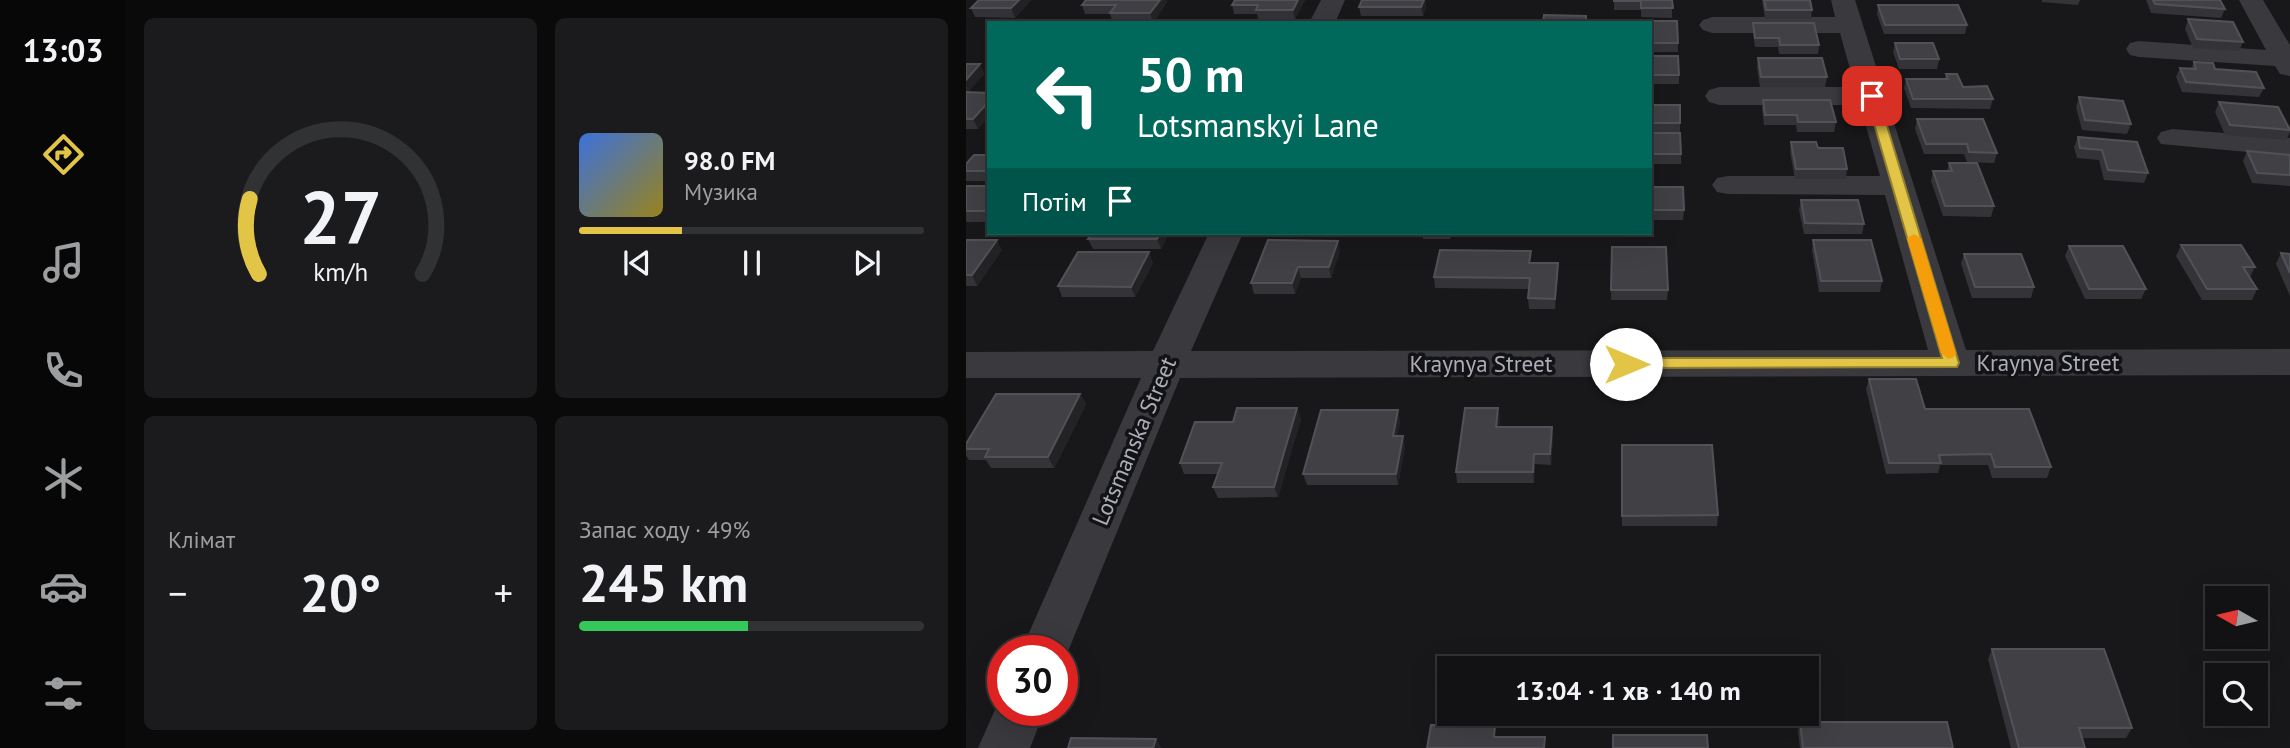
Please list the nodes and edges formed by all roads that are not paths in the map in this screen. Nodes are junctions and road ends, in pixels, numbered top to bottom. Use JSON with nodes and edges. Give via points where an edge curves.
{"nodes":[{"id":1,"x":1333,"y":0,"type":"edge"},
{"id":2,"x":2260,"y":3,"type":"edge"},
{"id":3,"x":1847,"y":13,"type":"edge"},
{"id":4,"x":1323,"y":21,"type":"edge"},
{"id":5,"x":1712,"y":24,"type":"dead end"},
{"id":6,"x":2138,"y":49,"type":"dead end"},
{"id":7,"x":2288,"y":64,"type":"edge"},
{"id":8,"x":1719,"y":96,"type":"dead end"},
{"id":9,"x":1872,"y":96,"type":"junction"},
{"id":10,"x":2172,"y":138,"type":"dead end"},
{"id":11,"x":2290,"y":147,"type":"edge"},
{"id":12,"x":1728,"y":185,"type":"dead end"},
{"id":13,"x":1898,"y":186,"type":"junction"},
{"id":14,"x":1225,"y":235,"type":"edge"},
{"id":15,"x":2290,"y":362,"type":"edge"},
{"id":16,"x":1951,"y":363,"type":"junction"},
{"id":17,"x":966,"y":365,"type":"edge"},
{"id":18,"x":1166,"y":365,"type":"junction"},
{"id":19,"x":1052,"y":635,"type":"edge"},
{"id":20,"x":1013,"y":726,"type":"edge"},
{"id":21,"x":1004,"y":748,"type":"edge"}],
"edges":[{"from":1,"to":4,"type":"street"},
{"from":2,"to":7,"type":"street"},
{"from":3,"to":5,"type":"street"},
{"from":3,"to":9,"type":"street"},
{"from":6,"to":7,"type":"street"},
{"from":8,"to":9,"type":"street"},
{"from":9,"to":13,"type":"street"},
{"from":10,"to":11,"type":"street"},
{"from":12,"to":13,"type":"street"},
{"from":13,"to":16,"type":"street"},
{"from":14,"to":18,"type":"street","name":"Lotsmanska Street"},
{"from":15,"to":16,"type":"street","name":"Kraynya Street"},
{"from":16,"to":18,"type":"street","name":"Kraynya Street"},
{"from":17,"to":18,"type":"street","name":"Kraynya Street"},
{"from":18,"to":19,"type":"street","name":"Lotsmanska Street"},
{"from":20,"to":21,"type":"street"}]}
